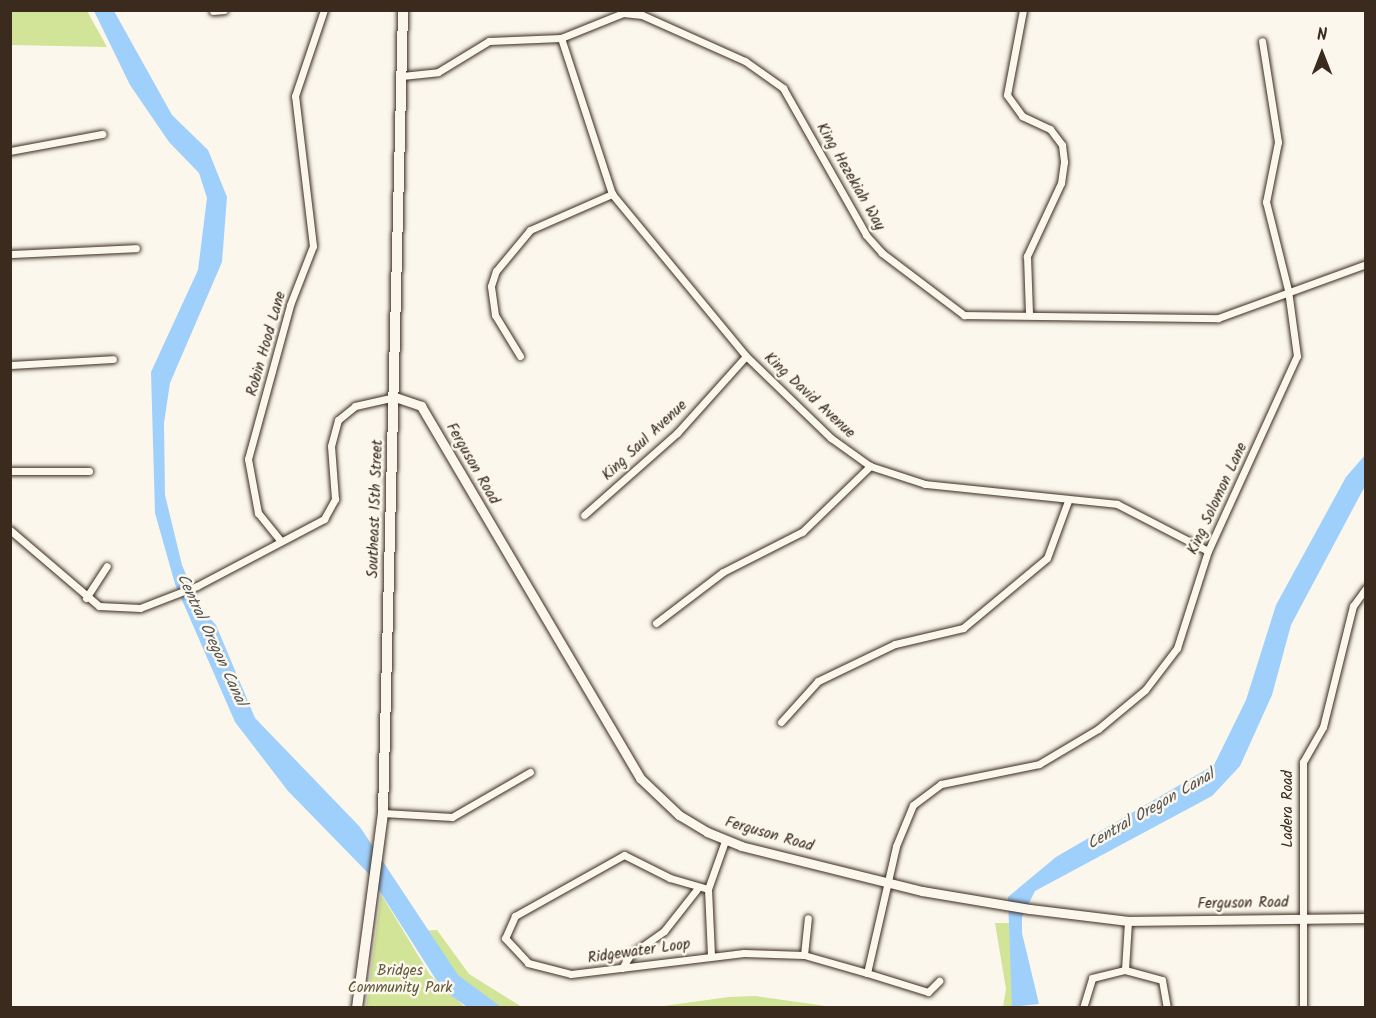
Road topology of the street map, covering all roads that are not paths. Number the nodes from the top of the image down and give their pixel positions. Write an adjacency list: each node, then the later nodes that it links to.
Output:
1 (224, 10): 5 (street)
2 (324, 10): 28 (street, Robin Hood Lane)
3 (403, 10): 8 (main road, Southeast 15th Street)
4 (1023, 10): 16 (street)
5 (213, 11)
6 (561, 38): 8 (street, King Hezekiah Way); 11 (street, King David Avenue); 16 (street, King Hezekiah Way)
7 (1262, 41): 15 (street, King Solomon Lane)
8 (402, 76): 21 (main road, Southeast 15th Street)
9 (102, 134): 10 (street)
10 (10, 151)
11 (612, 194): 17 (street); 18 (street, King David Avenue)
12 (136, 248): 13 (street)
13 (10, 254)
14 (1365, 264): 15 (street, King Hezekiah Way)
15 (1288, 290): 16 (street, King Hezekiah Way); 29 (street, King Solomon Lane)
16 (1029, 313)
17 (520, 356)
18 (746, 356): 22 (street, King David Avenue); 26 (street, King Saul Avenue)
19 (113, 359): 20 (street)
20 (10, 365)
21 (395, 397): 28 (street); 36 (main road, Southeast 15th Street); 37 (street, Ferguson Road)
22 (870, 466): 25 (street, King David Avenue); 33 (street)
23 (10, 471): 24 (street)
24 (89, 471)
25 (1068, 501): 29 (street, King David Avenue); 34 (street)
26 (584, 515)
27 (10, 530): 32 (street)
28 (280, 540): 32 (street)
29 (1208, 551): 38 (street, King Solomon Lane)
30 (106, 566): 32 (street)
31 (1365, 588): 42 (street, Ladera Road)
32 (86, 598)
33 (656, 623)
34 (781, 722)
35 (530, 772): 36 (street)
36 (383, 813): 51 (main road, Southeast 15th Street)
37 (726, 841): 38 (street, Ferguson Road); 40 (street)
38 (890, 883): 44 (street, Ferguson Road); 49 (street)
39 (697, 889): 40 (street, Ridgewater Loop); 47 (street); 47 (street, Ridgewater Loop)
40 (708, 889): 45 (street)
41 (808, 918): 46 (street)
42 (1304, 918): 43 (street, Ferguson Road); 44 (street, Ferguson Road); 54 (street, Ladera Road)
43 (1365, 918)
44 (1128, 921): 48 (street)
45 (711, 955): 46 (street, Ridgewater Loop); 47 (street, Ridgewater Loop)
46 (804, 955): 49 (street, Ridgewater Loop)
47 (622, 968)
48 (1125, 970): 52 (street); 53 (street)
49 (867, 973): 50 (street, Ridgewater Loop)
50 (939, 981)
51 (357, 1008)
52 (1083, 1008)
53 (1167, 1008)
54 (1303, 1008)

